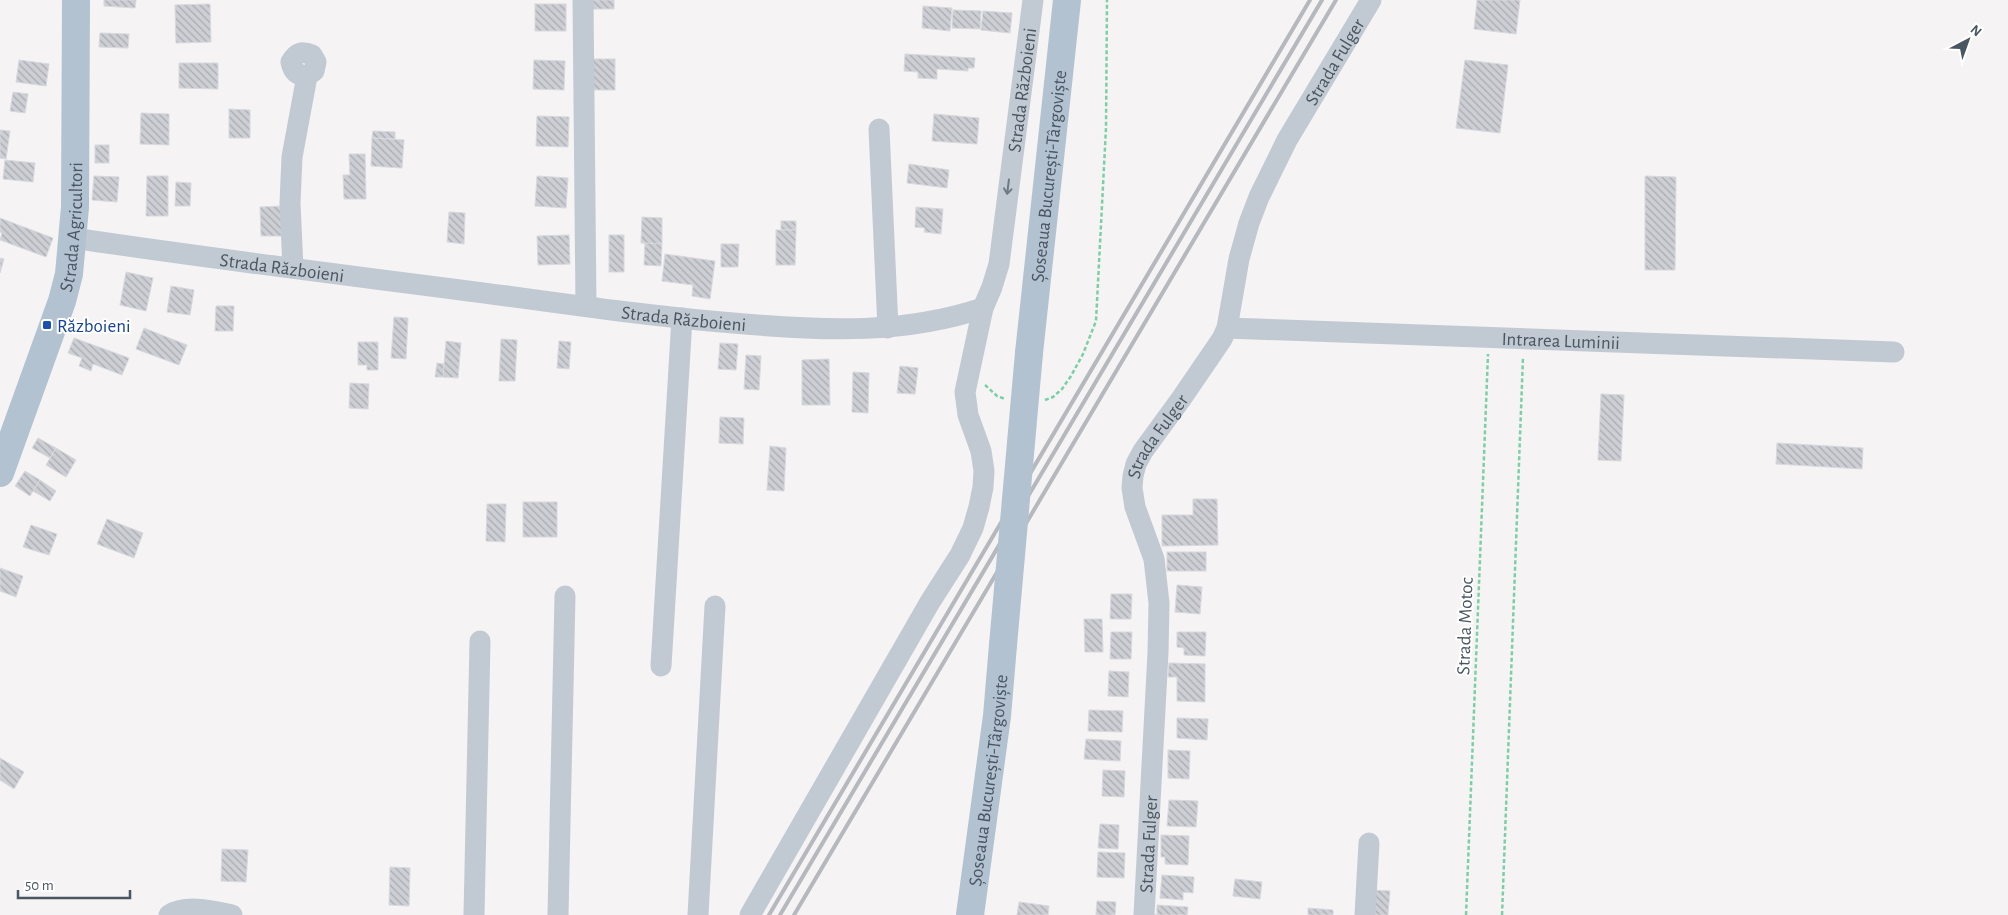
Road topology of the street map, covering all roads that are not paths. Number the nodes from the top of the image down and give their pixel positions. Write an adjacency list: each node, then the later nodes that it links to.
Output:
1 (76, 0): 8 (main road, Strada Agricultori)
2 (583, 0): 10 (street)
3 (1033, 0): 11 (street, Strada Războieni, one-way to 11)
4 (1067, 0): 28 (main road, Șoseaua București-Târgoviște, bridge)
5 (1370, 0): 14 (street, Strada Fulger)
6 (307, 76): 9 (street)
7 (879, 129): 13 (street)
8 (73, 238): 9 (street, Strada Războieni); 16 (main road, Strada Agricultori)
9 (293, 268): 10 (street, Strada Războieni)
10 (586, 306): 12 (street, Strada Războieni)
11 (983, 308): 13 (street, Strada Războieni); 27 (street)
12 (682, 318): 13 (street, Strada Războieni); 20 (street)
13 (888, 328)
14 (1227, 328): 15 (street, Intrarea Luminii); 29 (street, Strada Fulger)
15 (1894, 352)
16 (0, 473)
17 (565, 596): 25 (street)
18 (715, 606): 26 (street)
19 (480, 640): 24 (street)
20 (661, 666)
21 (1369, 843): 30 (street)
22 (169, 915): 23 (street)
23 (232, 915)
24 (474, 915)
25 (558, 915)
26 (698, 915)
27 (750, 915)
28 (970, 915)
29 (1144, 915)
30 (1365, 915)

